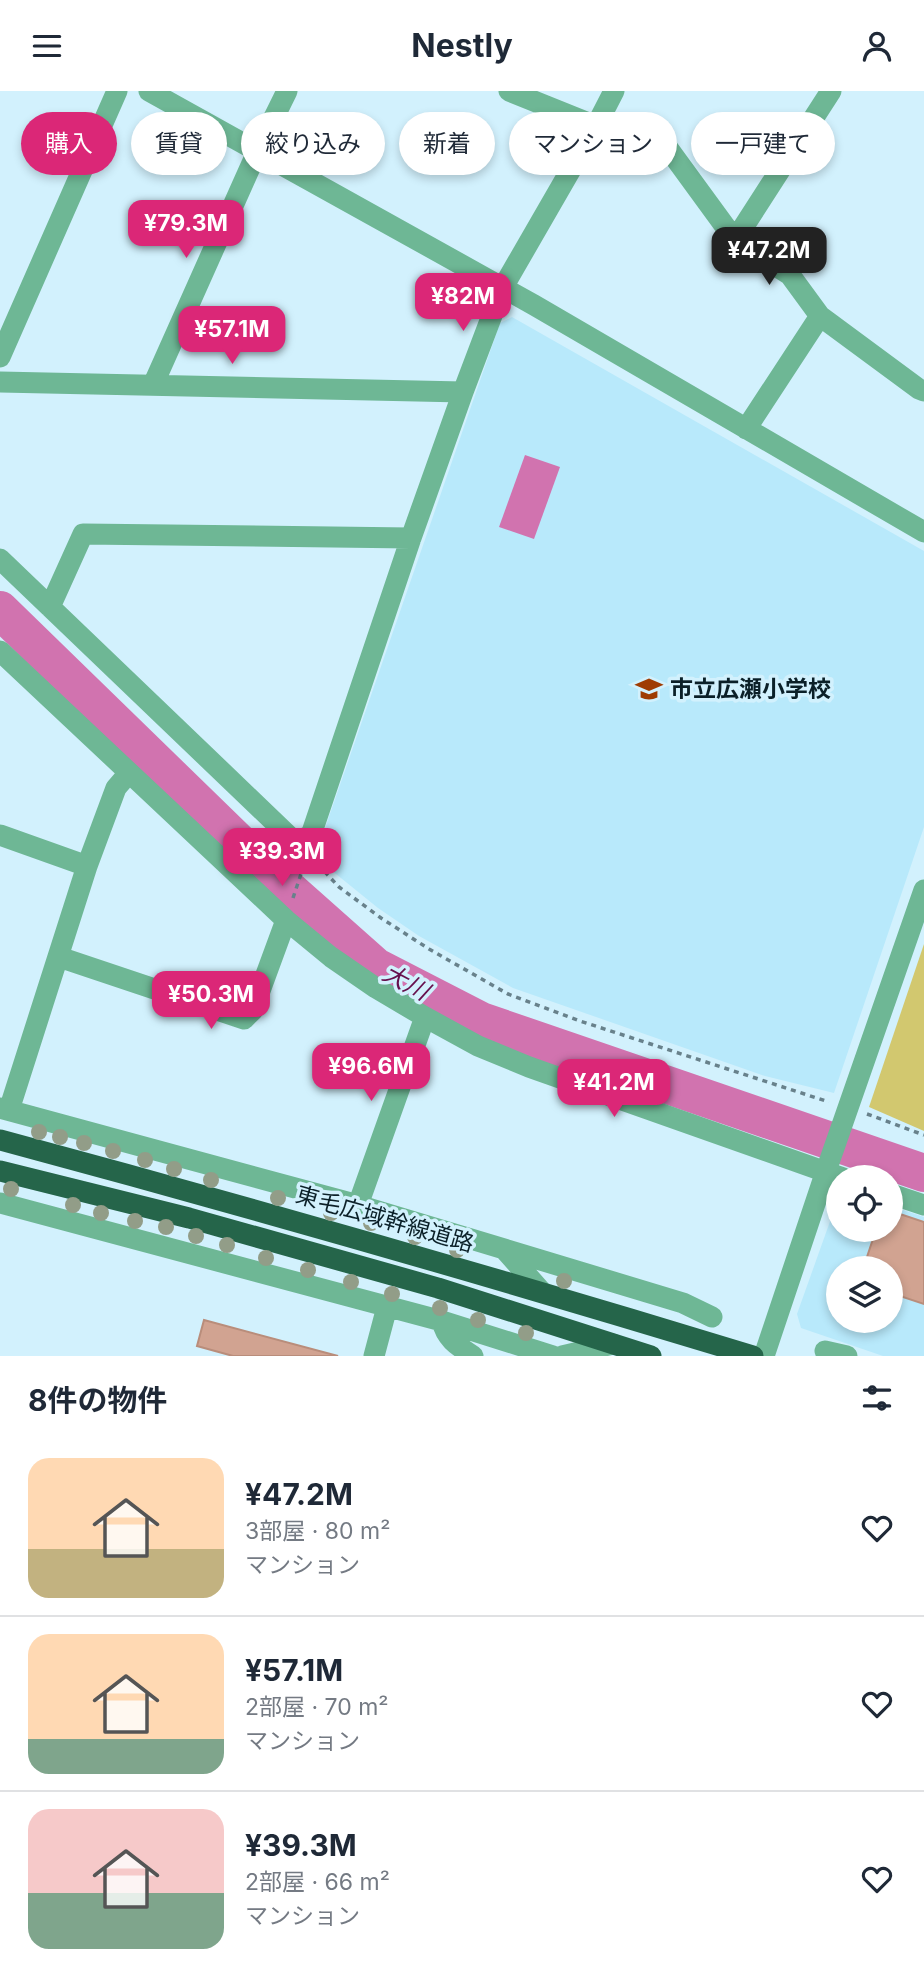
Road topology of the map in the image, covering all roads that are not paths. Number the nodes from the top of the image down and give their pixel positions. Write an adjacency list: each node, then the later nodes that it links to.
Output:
1 (117, 91): 18 (street)
2 (149, 91): 10 (street)
3 (287, 91): 7 (street)
4 (509, 91): 8 (street)
5 (614, 91): 9 (street)
6 (831, 91): 15 (street)
7 (277, 112)
8 (561, 112)
9 (603, 112)
10 (241, 143)
11 (677, 161): 15 (street)
12 (247, 175): 20 (street)
13 (298, 175): 16 (street)
14 (568, 175): 16 (street)
15 (735, 240): 17 (street)
16 (502, 289): 22 (street); 23 (street)
17 (820, 316): 21 (street); 23 (street)
18 (0, 357)
19 (0, 382): 20 (street)
20 (153, 385): 22 (street)
21 (924, 391)
22 (463, 392): 25 (street)
23 (746, 429): 24 (street)
24 (924, 533)
25 (411, 538): 27 (street); 27 (street)
26 (0, 559): 27 (street)
27 (50, 607)
28 (0, 651): 29 (street)
29 (128, 774): 31 (street); 33 (street)
30 (0, 835): 31 (street)
31 (87, 866): 34 (street)
32 (924, 890): 38 (street)
33 (286, 920): 34 (street); 35 (street)
34 (59, 957): 36 (street)
35 (425, 1017): 39 (street); 44 (street)
36 (4, 1109): 44 (street)
37 (0, 1140): 47 (highway, 東毛広域幹線道路)
38 (834, 1165)
39 (826, 1169)
40 (0, 1171): 51 (highway)
41 (826, 1190): 59 (street)
42 (903, 1198): 45 (street)
43 (0, 1203): 48 (street)
44 (358, 1205): 46 (street)
45 (924, 1205)
46 (504, 1249): 47 (street); 49 (street)
47 (541, 1291): 58 (highway, 東毛広域幹線道路)
48 (387, 1307): 50 (street); 53 (street)
49 (712, 1317)
50 (442, 1321): 54 (street); 55 (street)
51 (613, 1344): 56 (street); 57 (highway)
52 (825, 1351): 60 (street)
53 (374, 1356)
54 (473, 1356)
55 (553, 1356)
56 (562, 1356)
57 (651, 1356)
58 (753, 1356)
59 (764, 1356)
60 (847, 1356)

